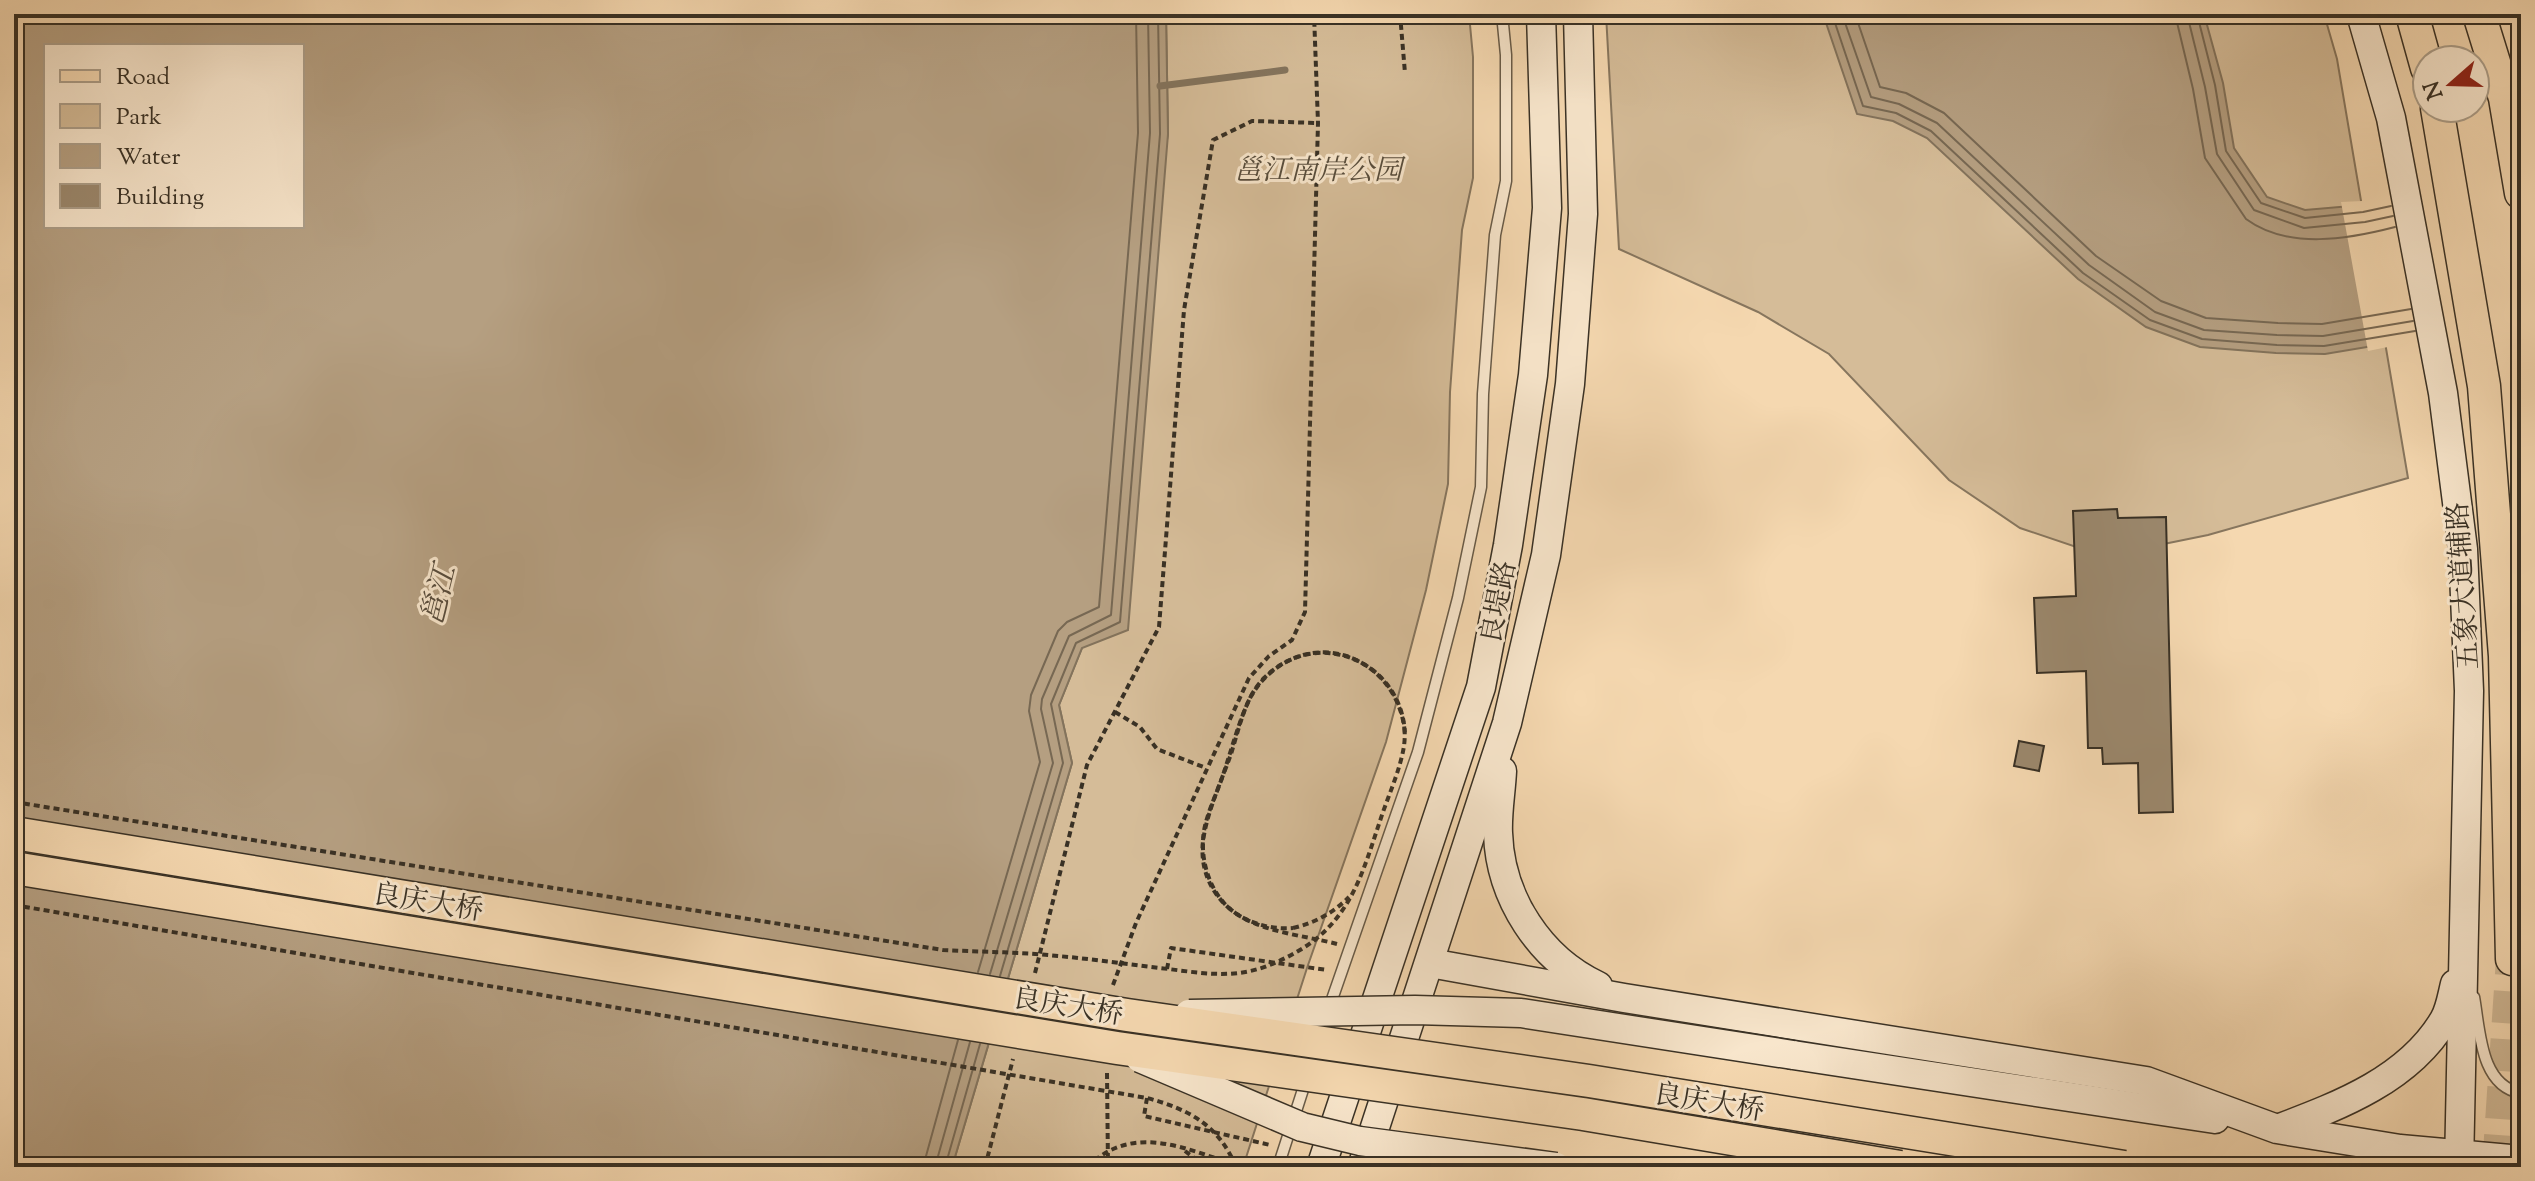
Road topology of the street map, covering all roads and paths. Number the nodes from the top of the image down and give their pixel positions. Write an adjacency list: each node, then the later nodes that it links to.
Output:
1 (1314, 14): 11 (path)
2 (1400, 14): 10 (path)
3 (1502, 14): 26 (lane)
4 (1541, 14): 44 (main road, 良堤路)
5 (1578, 14): 15 (main road, 良堤路)
6 (2361, 14): 22 (main road, 五象大道辅路)
7 (2479, 14): 13 (main road)
8 (2415, 18): 9 (main road)
9 (2421, 44)
10 (1405, 73)
11 (1318, 123): 14 (path); 16 (path)
12 (2440, 124): 23 (main road)
13 (2521, 193)
14 (1115, 712): 16 (path); 27 (path)
15 (1507, 723): 24 (main road, 良堤路); 28 (main road)
16 (1207, 768): 29 (path)
17 (14, 802): 25 (path, bridge)
18 (14, 833): 29 (main road, 良庆大桥, bridge)
19 (14, 868): 31 (main road, 良庆大桥, bridge)
20 (14, 905): 33 (path, bridge)
21 (1337, 944): 25 (path, bridge)
22 (2465, 948): 32 (lane); 34 (main road); 37 (main road, 五象大道辅路)
23 (2512, 959)
24 (1430, 963): 28 (main road); 45 (main road, 良堤路)
25 (1167, 969): 26 (path)
26 (1341, 972): 35 (lane)
27 (1034, 977)
28 (1624, 998): 34 (main road)
29 (1120, 1007): 34 (main road, bridge); 48 (main road, 良庆大桥, bridge)
30 (1014, 1054): 38 (path)
31 (1112, 1059): 40 (path); 46 (main road, bridge); 47 (main road, 良庆大桥, bridge)
32 (2521, 1093)
33 (1147, 1098): 35 (path, bridge); 42 (path, bridge)
34 (2277, 1129): 37 (main road)
35 (1284, 1148): 43 (lane)
36 (2521, 1160): 37 (main road)
37 (2460, 1161)
38 (985, 1167)
39 (1087, 1167): 41 (path, bridge); 42 (path, bridge)
40 (1108, 1167)
41 (1206, 1167)
42 (1239, 1167)
43 (1278, 1167)
44 (1321, 1167)
45 (1362, 1167)
46 (1556, 1167)
47 (1900, 1167)
48 (2124, 1167)

